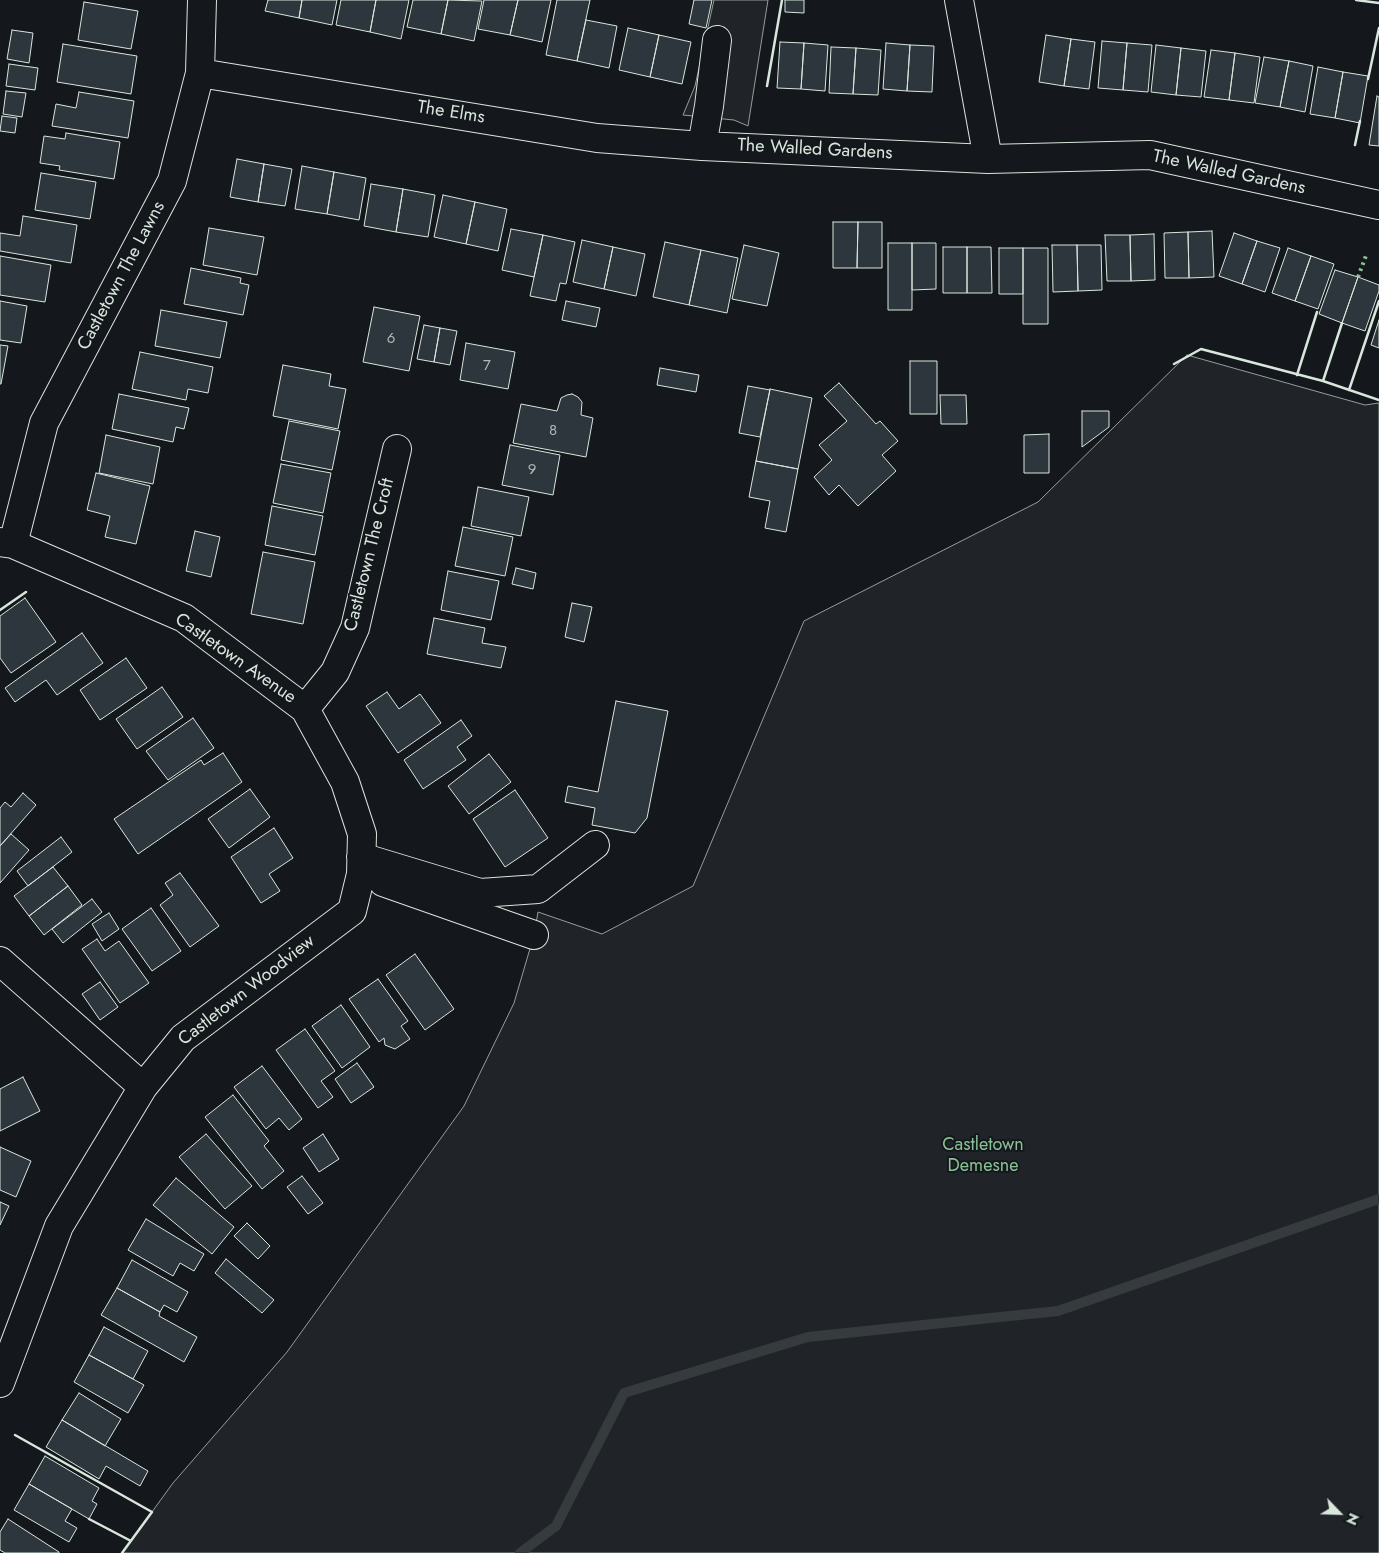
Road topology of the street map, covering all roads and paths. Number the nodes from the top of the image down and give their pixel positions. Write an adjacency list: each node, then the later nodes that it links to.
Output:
1 (202, 0): 4 (street, Castletown The Lawns)
2 (959, 0): 6 (street)
3 (717, 40): 5 (street)
4 (200, 73): 5 (street, The Elms); 9 (street, Castletown The Lawns)
5 (702, 146): 6 (street, The Walled Gardens)
6 (988, 158): 7 (street, The Walled Gardens)
7 (1379, 205)
8 (397, 449): 10 (street, Castletown The Croft)
9 (7, 543): 10 (street, Castletown Avenue)
10 (305, 709): 12 (street, Castletown Avenue)
11 (595, 844): 12 (street)
12 (361, 866): 13 (street); 15 (street, Castletown Woodview)
13 (534, 935)
14 (0, 961): 15 (street)
15 (143, 1087): 16 (street, Castletown Woodview)
16 (0, 1383)

